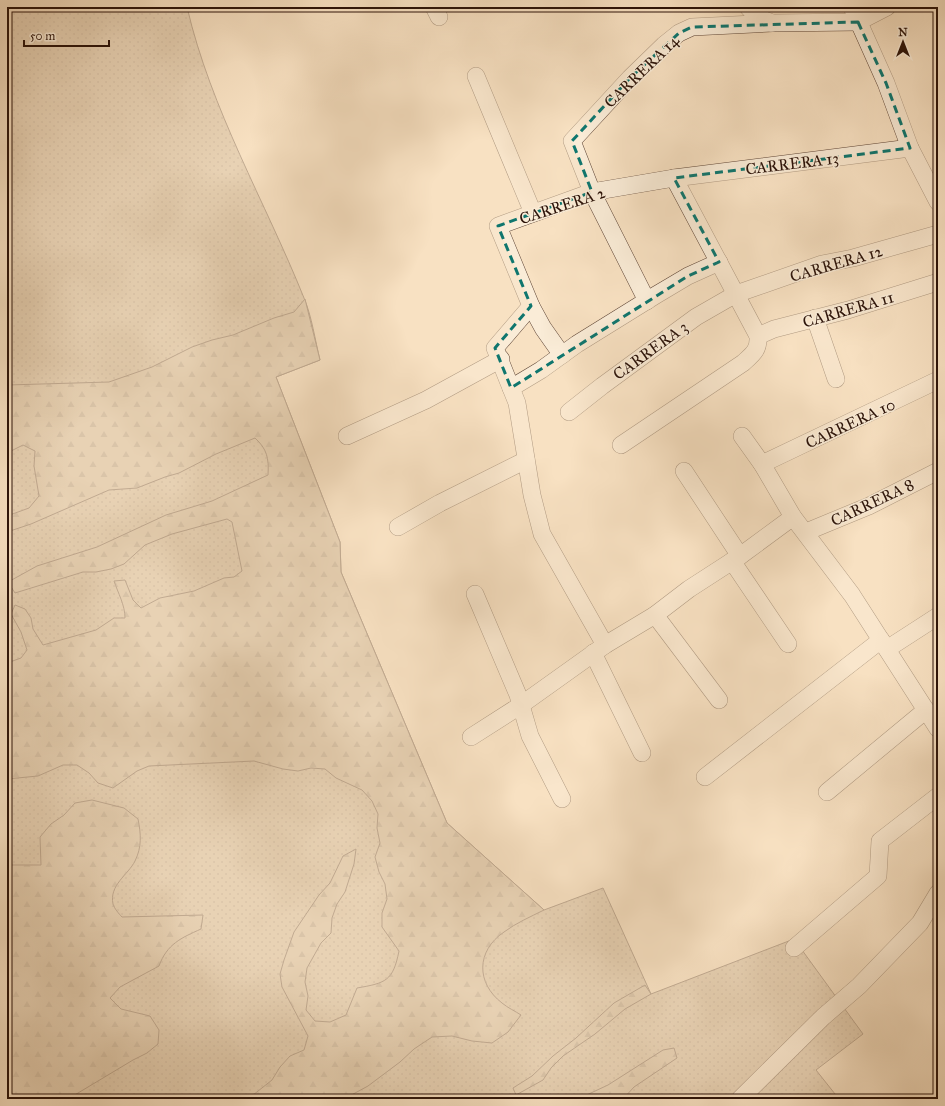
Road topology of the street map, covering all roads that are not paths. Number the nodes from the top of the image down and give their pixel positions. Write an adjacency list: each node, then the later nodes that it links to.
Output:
1 (748, 7): 4 (street)
2 (887, 7): 3 (street)
3 (855, 14): 4 (street, CARRERA 14); 6 (street)
4 (772, 23): 9 (street, CARRERA 14)
5 (476, 76): 11 (street)
6 (910, 148): 7 (street, CARRERA 13); 8 (street)
7 (674, 178): 9 (street, CARRERA 2); 13 (street)
8 (933, 181): 10 (street)
9 (592, 192): 11 (street, CARRERA 2); 16 (street)
10 (938, 202)
11 (533, 213): 17 (street, CARRERA 2)
12 (938, 234): 15 (street, CARRERA 12)
13 (719, 262): 15 (street); 16 (street)
14 (938, 282): 18 (street, CARRERA 11)
15 (736, 294): 19 (street); 25 (street, CARRERA 3)
16 (647, 301): 20 (street)
17 (531, 306): 20 (street); 21 (street)
18 (816, 318): 19 (street, CARRERA 11); 22 (street)
19 (758, 336): 28 (street)
20 (562, 355): 24 (street)
21 (500, 359): 24 (street); 26 (street)
22 (836, 379)
23 (938, 380): 30 (street, CARRERA 10)
24 (511, 388): 29 (street)
25 (568, 412)
26 (347, 436)
27 (742, 436): 30 (street)
28 (620, 445)
29 (526, 460): 34 (street); 42 (street)
30 (762, 464): 33 (street)
31 (684, 471): 36 (street)
32 (938, 471): 35 (street, CARRERA 8)
33 (793, 517): 35 (street); 36 (street)
34 (398, 527)
35 (806, 532): 41 (street)
36 (736, 559): 38 (street); 40 (street)
37 (475, 594): 44 (street)
38 (655, 615): 42 (street); 43 (street)
39 (938, 616): 41 (street)
40 (788, 644)
41 (884, 644): 45 (street); 49 (street)
42 (599, 649): 44 (street); 48 (street)
43 (719, 700)
44 (521, 705): 47 (street); 52 (street)
45 (926, 710): 46 (street); 50 (street)
46 (938, 728)
47 (471, 737)
48 (642, 753)
49 (705, 777)
50 (826, 792)
51 (938, 796): 54 (street)
52 (562, 799)
53 (938, 893): 55 (street)
54 (794, 948)
55 (740, 1099)

